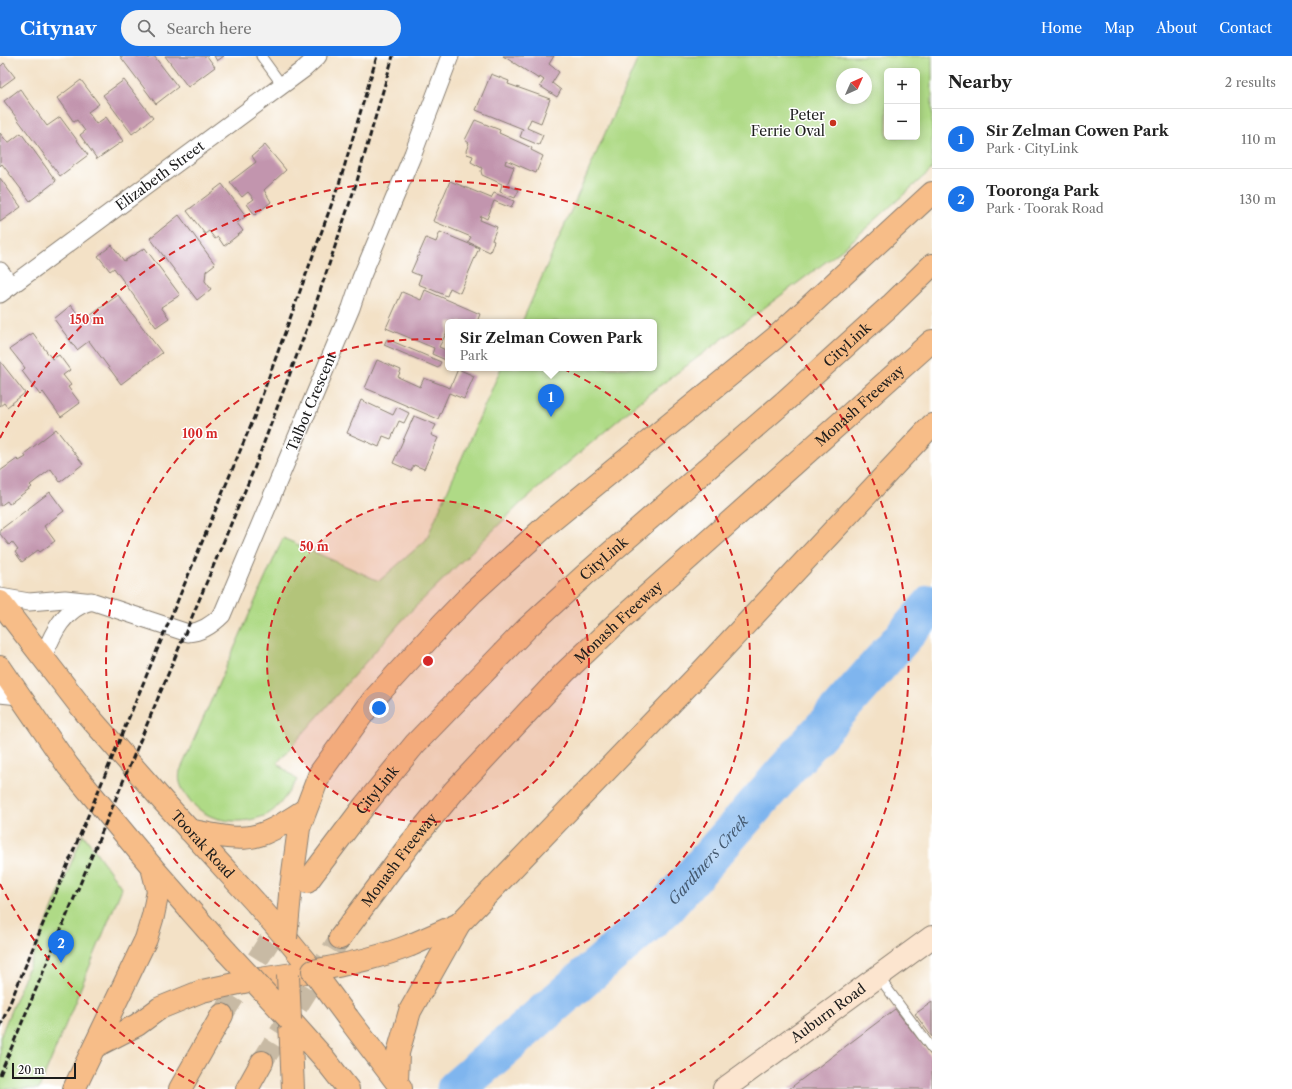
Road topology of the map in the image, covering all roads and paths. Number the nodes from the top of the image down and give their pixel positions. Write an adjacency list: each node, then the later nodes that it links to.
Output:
1 (261, 56): 4 (lane)
2 (318, 56): 4 (street, Elizabeth Street)
3 (450, 56): 12 (street, Talbot Crescent)
4 (282, 85): 8 (street, Elizabeth Street)
5 (932, 193): 17 (main road)
6 (932, 265): 20 (main road, CityLink)
7 (0, 271): 8 (street)
8 (5, 290)
9 (932, 341): 24 (main road, Monash Freeway)
10 (932, 425): 21 (main road)
11 (0, 597): 12 (street, Talbot Crescent)
12 (91, 601): 14 (street)
13 (0, 602): 14 (main road, Toorak Road)
14 (43, 657): 18 (main road, Toorak Road)
15 (0, 667): 16 (main road)
16 (9, 695): 19 (main road)
17 (305, 810): 18 (main road); 23 (main road, bridge)
18 (189, 830): 23 (main road, Toorak Road, bridge)
19 (152, 867): 28 (main road, bridge); 31 (main road)
20 (307, 882)
21 (459, 924): 25 (main road, bridge); 34 (main road)
22 (932, 937): 27 (main road, Auburn Road)
23 (286, 938): 25 (main road, Toorak Road); 26 (main road)
24 (340, 938)
25 (313, 971): 26 (main road); 34 (main road, Toorak Road, bridge)
26 (288, 975): 28 (main road); 30 (main road, bridge)
27 (878, 976): 32 (lane); 35 (main road, Auburn Road)
28 (253, 980): 30 (main road, bridge); 31 (main road, bridge)
29 (222, 1015): 37 (main road)
30 (290, 1020): 39 (main road); 40 (main road)
31 (96, 1046): 36 (main road)
32 (932, 1049)
33 (262, 1062): 38 (main road)
34 (400, 1086)
35 (734, 1086)
36 (74, 1089)
37 (180, 1089)
38 (247, 1089)
39 (292, 1089)
40 (348, 1089)

